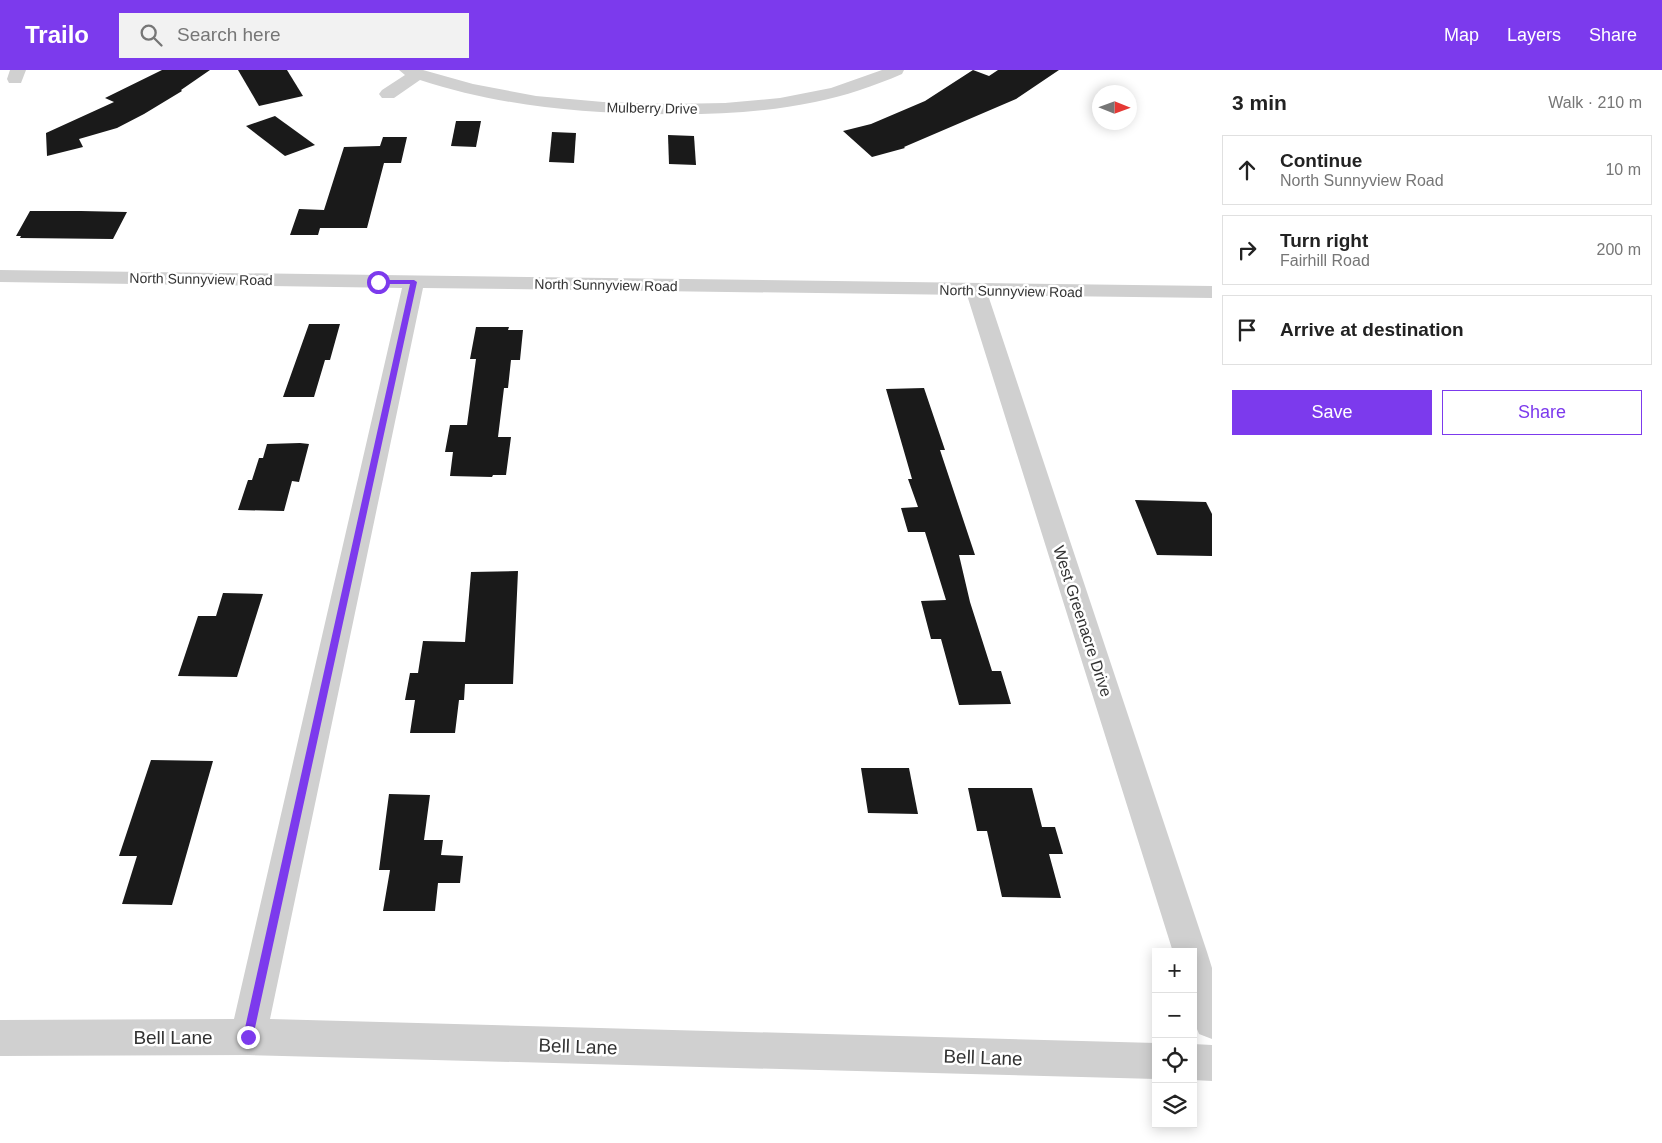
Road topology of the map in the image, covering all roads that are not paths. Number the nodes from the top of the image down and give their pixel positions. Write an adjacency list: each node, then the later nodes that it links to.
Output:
1 (896, 70): 2 (street, Mulberry Drive)
2 (413, 72): 3 (street)
3 (388, 94)
4 (0, 276): 5 (street, North Sunnyview Road)
5 (414, 282): 6 (street, North Sunnyview Road); 11 (street)
6 (976, 290): 7 (street, North Sunnyview Road); 8 (street, West Greenacre Drive)
7 (1212, 292)
8 (1189, 948)
9 (1197, 975): 10 (street)
10 (1212, 1021)
11 (248, 1037): 12 (street, Bell Lane); 13 (street, Bell Lane)
12 (0, 1038)
13 (1152, 1061)
14 (1197, 1062): 15 (street)
15 (1212, 1063)

